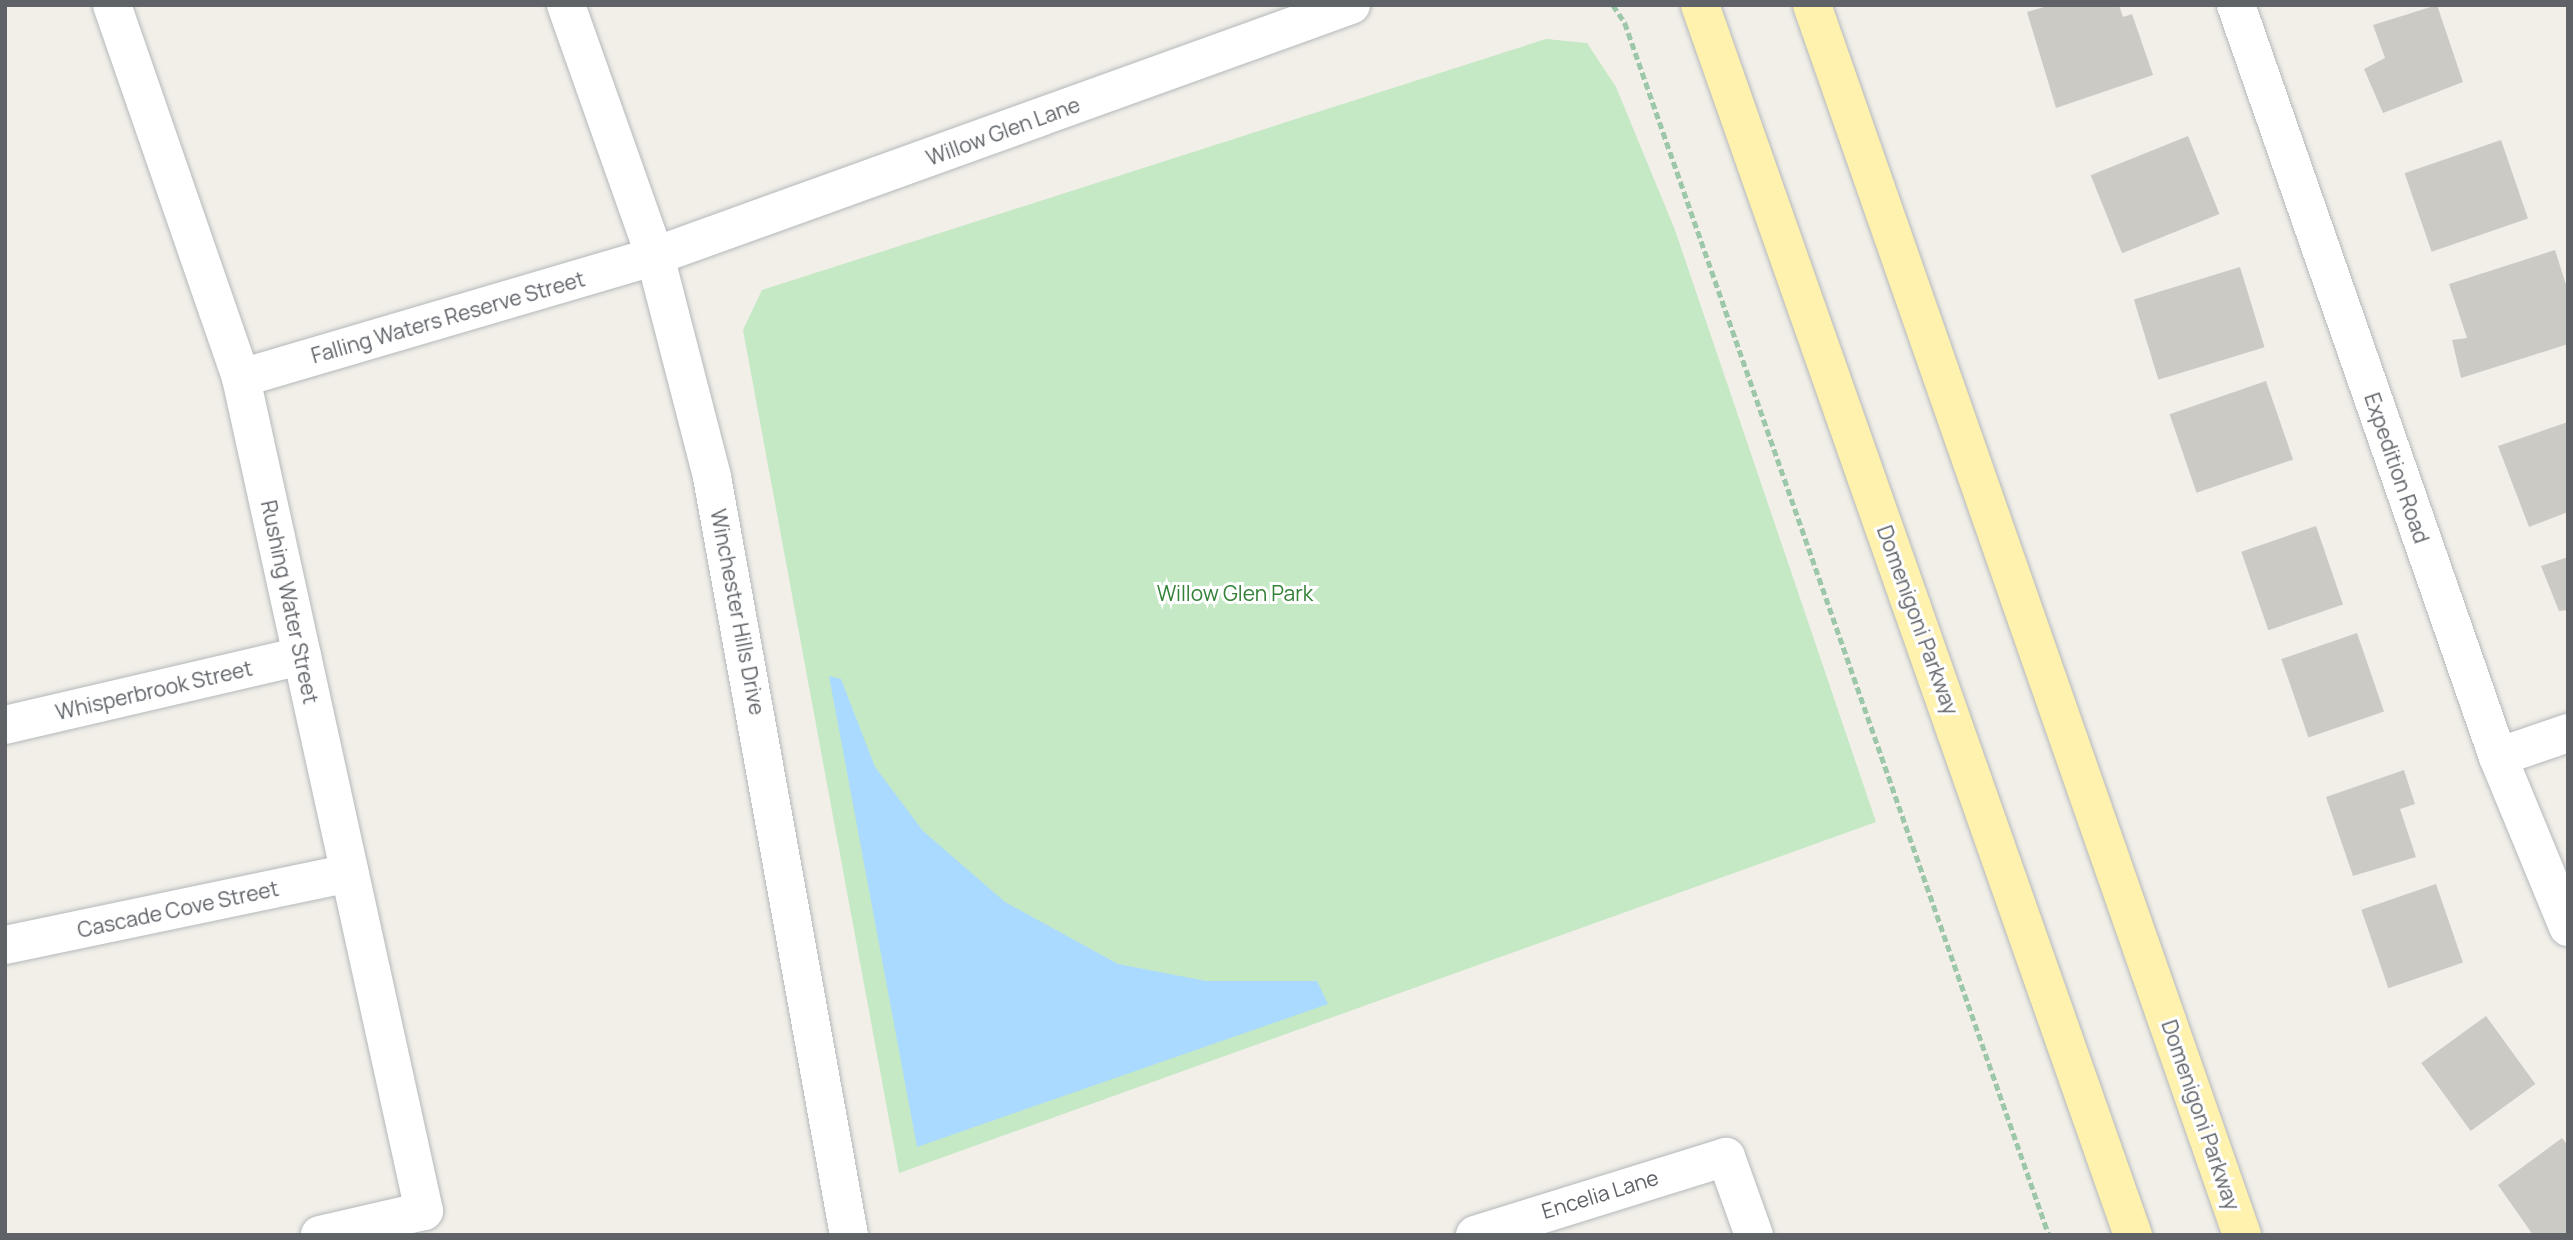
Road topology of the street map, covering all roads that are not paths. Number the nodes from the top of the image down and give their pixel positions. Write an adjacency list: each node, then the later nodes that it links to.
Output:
1 (111, 5): 8 (street, Rushing Water Street)
2 (566, 5): 7 (street, Winchester Hills Drive)
3 (1351, 5): 7 (street, Willow Glen Lane)
4 (1700, 5): 20 (main road, Domenigoni Parkway)
5 (1812, 5): 21 (main road, Domenigoni Parkway)
6 (2236, 5): 12 (street, Expedition Road)
7 (654, 256): 8 (street, Falling Waters Reserve Street); 17 (street, Winchester Hills Drive)
8 (242, 378): 9 (street, Rushing Water Street)
9 (302, 656): 10 (street, Whisperbrook Street); 13 (street, Rushing Water Street)
10 (5, 724)
11 (2568, 733): 12 (street)
12 (2498, 757): 14 (street, Expedition Road)
13 (350, 873): 15 (street, Cascade Cove Street); 16 (street, Rushing Water Street)
14 (2568, 927)
15 (5, 945)
16 (320, 1235)
17 (849, 1235)
18 (1475, 1235): 19 (street, Encelia Lane)
19 (1754, 1235)
20 (2133, 1235)
21 (2242, 1235)

